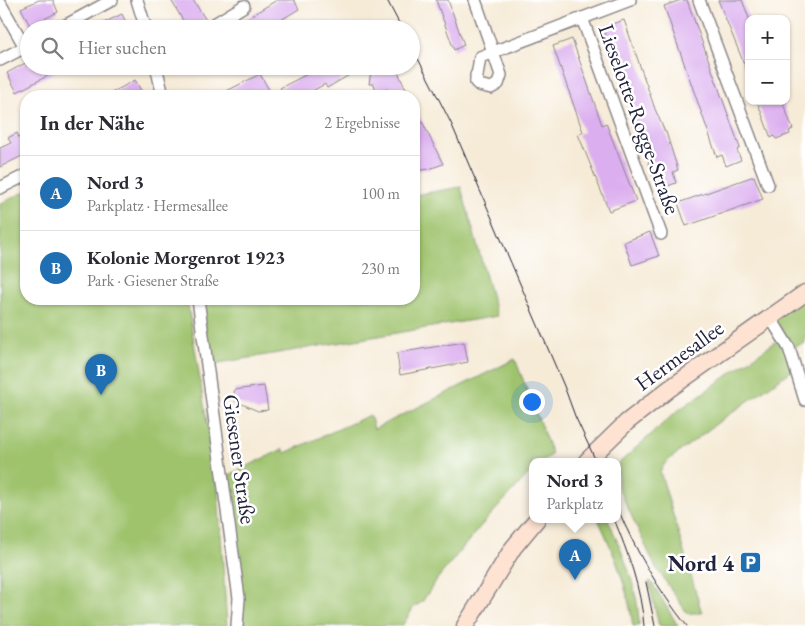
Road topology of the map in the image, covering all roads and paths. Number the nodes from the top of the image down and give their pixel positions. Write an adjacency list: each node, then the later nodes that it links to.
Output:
1 (112, 0): 9 (street)
2 (137, 0): 10 (street)
3 (475, 0): 14 (street)
4 (630, 0): 8 (street)
5 (699, 0): 19 (street)
6 (0, 2): 12 (street)
7 (244, 6): 11 (street)
8 (582, 18): 14 (street); 21 (street, Lieselotte-Rogge-Straße)
9 (75, 20)
10 (143, 20)
11 (221, 20)
12 (20, 35)
13 (20, 50): 15 (street)
14 (493, 52): 14 (street)
15 (0, 60)
16 (158, 75): 17 (street)
17 (162, 90)
18 (20, 178): 20 (street)
19 (768, 184)
20 (0, 188)
21 (661, 234)
22 (805, 293): 24 (main road, Hermesallee)
23 (199, 305): 28 (street, Giesener Straße)
24 (770, 317): 25 (street); 26 (main road, Hermesallee)
25 (805, 400)
26 (591, 458)
27 (534, 523): 29 (main road)
28 (237, 626)
29 (465, 626)

